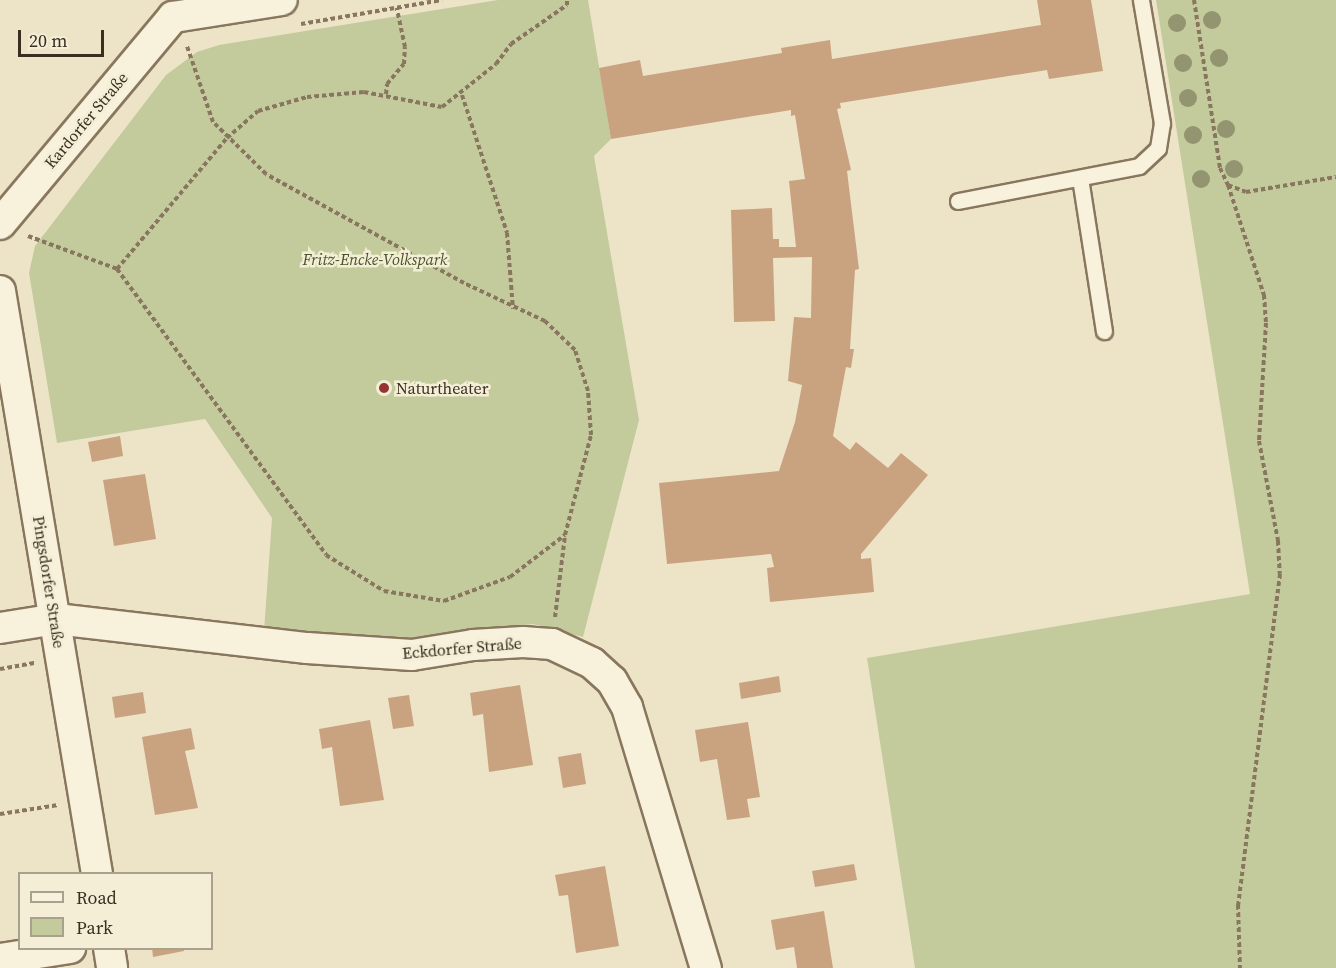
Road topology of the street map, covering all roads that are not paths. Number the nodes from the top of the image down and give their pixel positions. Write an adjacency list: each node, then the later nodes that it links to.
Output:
1 (1141, 0): 4 (lane)
2 (170, 9): 3 (street); 6 (street, Kardorfer Straße)
3 (288, 13)
4 (1080, 178): 5 (lane); 8 (lane)
5 (958, 201)
6 (1, 222)
7 (0, 291): 9 (street, Pingsdorfer Straße)
8 (1104, 331)
9 (56, 619): 10 (street, Eckdorfer Straße); 11 (street, Pingsdorfer Straße); 16 (street, Eckdorfer Straße)
10 (0, 628)
11 (97, 872)
12 (57, 950): 14 (street)
13 (109, 950): 15 (street)
14 (0, 959)
15 (112, 968)
16 (706, 968)

